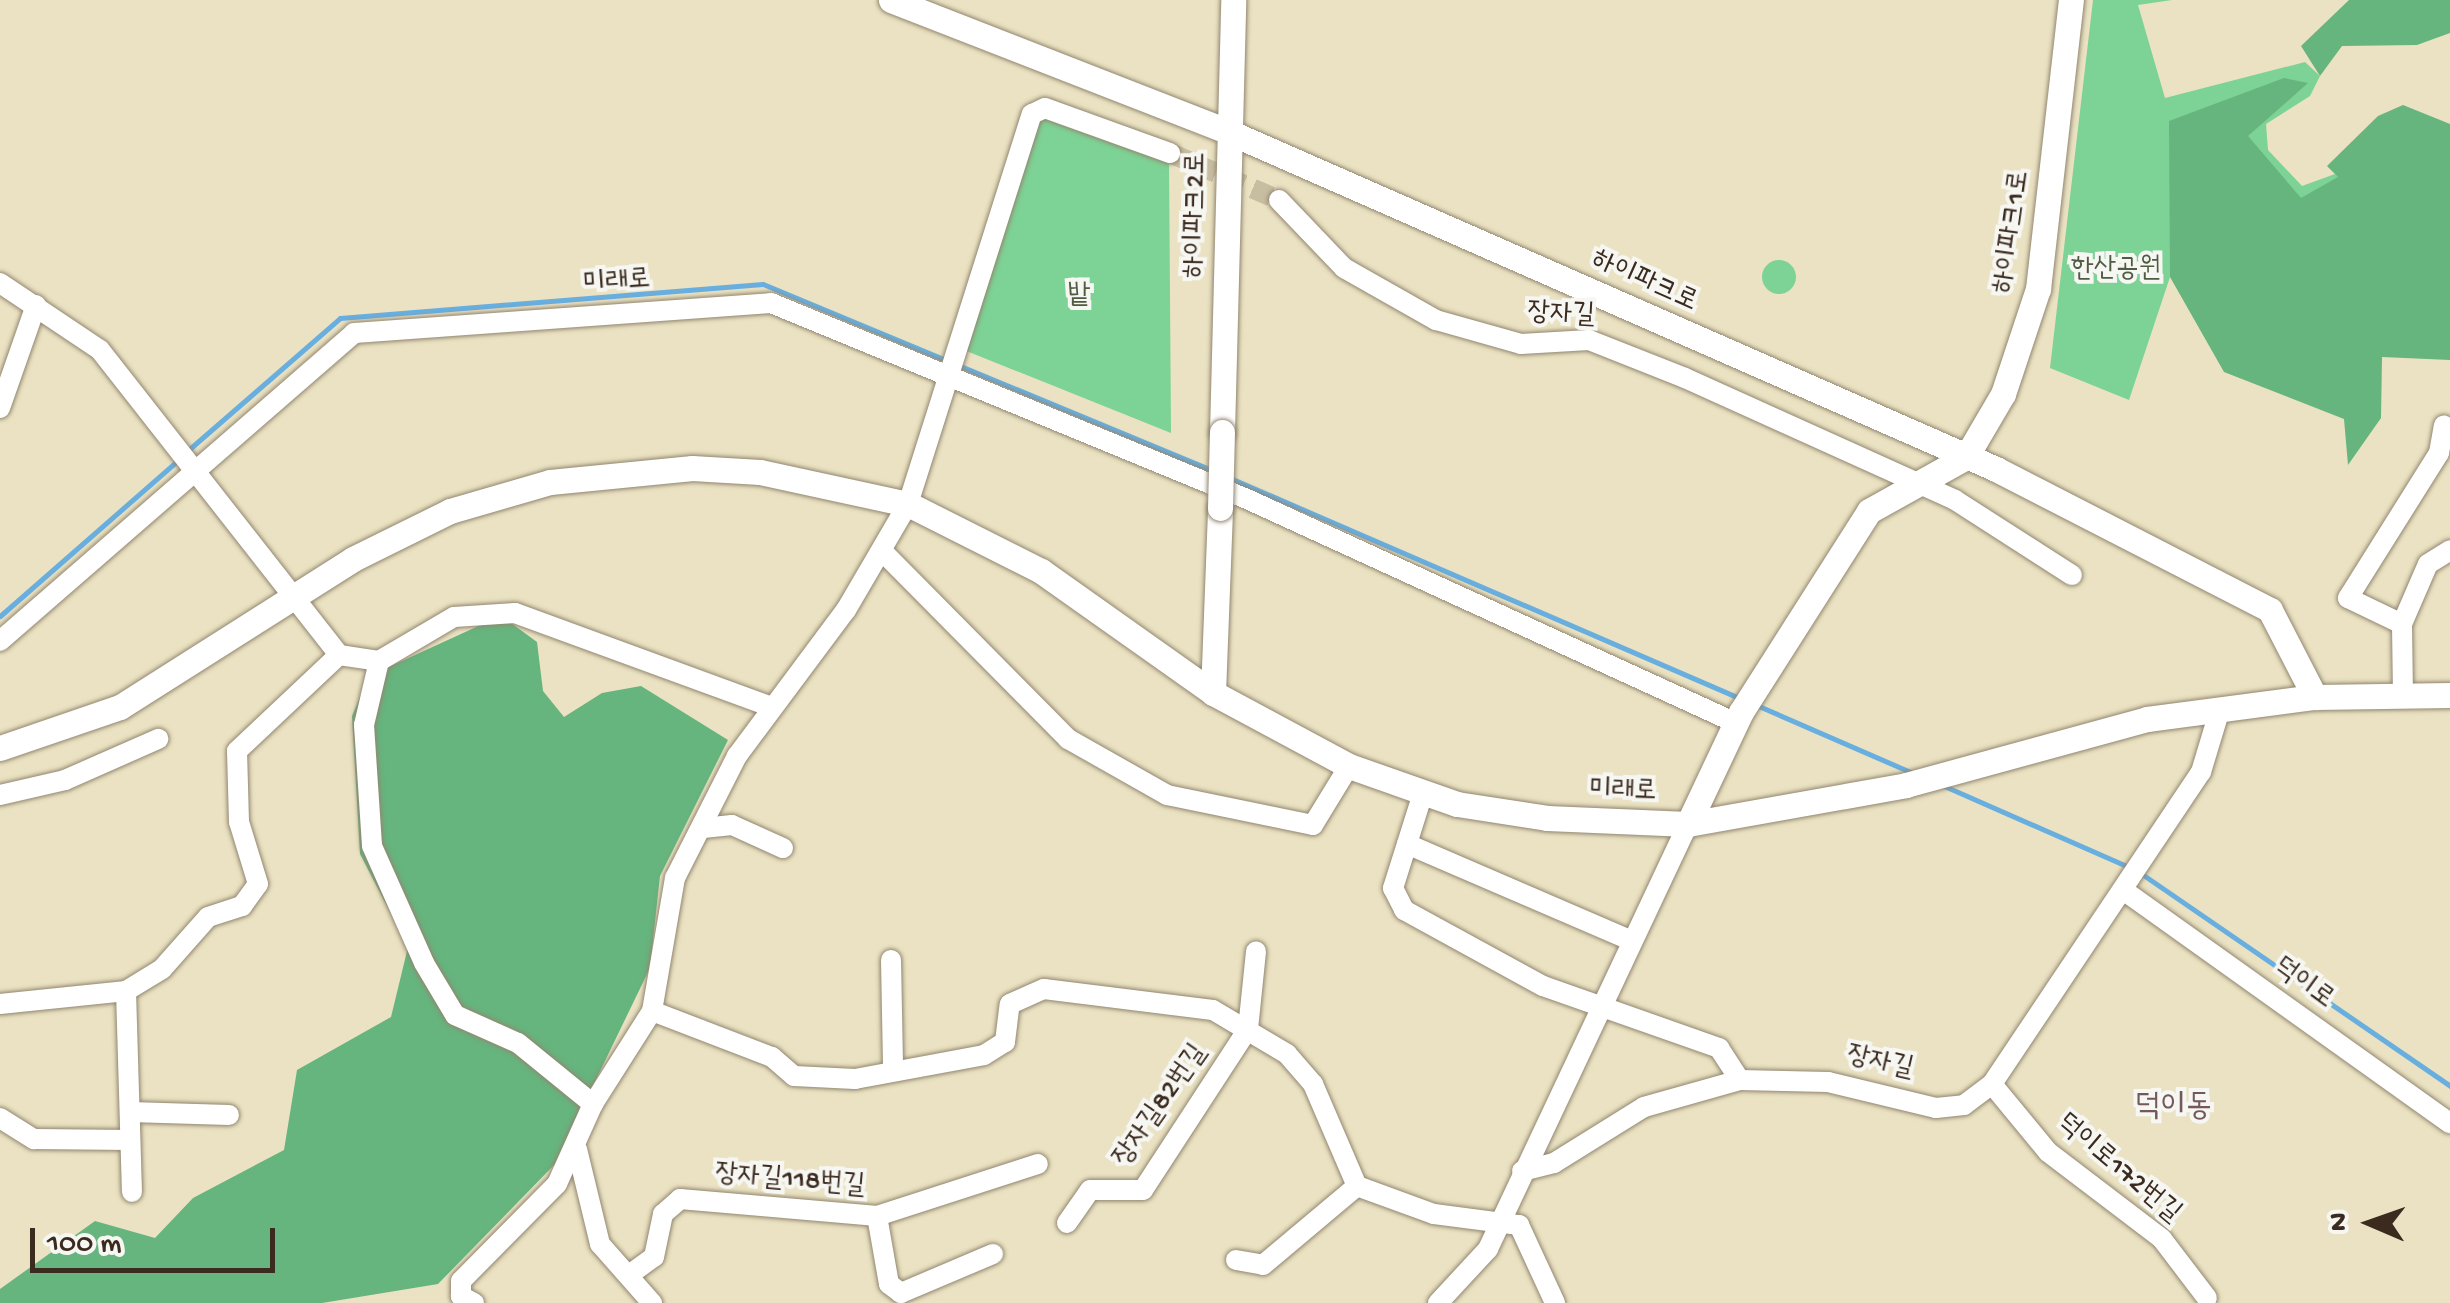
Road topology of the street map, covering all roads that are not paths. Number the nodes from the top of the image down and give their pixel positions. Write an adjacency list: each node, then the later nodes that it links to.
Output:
1 (890, 0): 4 (street, 하이파크로)
2 (1233, 0): 4 (street, 하이파크2로)
3 (2071, 0): 12 (street, 하이파크1로)
4 (1229, 132): 12 (street, 하이파크로); 24 (street, 하이파크2로, bridge)
5 (1170, 153): 9 (street)
6 (1279, 200): 14 (street, 장자길)
7 (0, 282): 8 (street)
8 (36, 305): 10 (street); 13 (street)
9 (947, 372): 13 (street, 미래로); 15 (street); 30 (street, 미래로)
10 (0, 408)
11 (2444, 426): 20 (street)
12 (1966, 457): 14 (street); 27 (street, 하이파크로)
13 (195, 468): 19 (street); 21 (street, 미래로)
14 (1920, 482): 18 (street, 장자길); 30 (street)
15 (908, 504): 17 (street); 19 (street, 미래로); 24 (street, 미래로)
16 (2450, 550): 20 (street)
17 (884, 553): 28 (street); 33 (street)
18 (2072, 576)
19 (297, 597): 22 (street); 32 (street, 미래로)
20 (2402, 624): 26 (street)
21 (0, 640)
22 (339, 655): 23 (street); 44 (street)
23 (380, 661): 28 (street); 52 (street)
24 (1213, 693): 33 (street, 미래로)
25 (2450, 695): 26 (street, 미래로)
26 (2403, 696): 27 (street, 미래로)
27 (2314, 697): 29 (street, 미래로)
28 (767, 705): 37 (street)
29 (2220, 709): 36 (street, 미래로); 40 (street, 장자길)
30 (1739, 717): 36 (street)
31 (158, 739): 35 (street)
32 (0, 748)
33 (1349, 766): 34 (street, 미래로)
34 (1423, 793): 36 (street, 미래로); 38 (street)
35 (0, 795)
36 (1688, 824): 41 (street)
37 (703, 828): 39 (street); 47 (street)
38 (1408, 844): 41 (street); 46 (street)
39 (783, 848)
40 (2126, 884): 51 (street, 장자길); 56 (street, 덕이로)
41 (1630, 940): 46 (street)
42 (1256, 952): 48 (street)
43 (892, 960): 49 (street)
44 (126, 991): 45 (street); 53 (street)
45 (0, 1004)
46 (1598, 1008): 50 (street); 60 (street)
47 (652, 1011): 49 (street, 장자길82번길); 52 (street)
48 (1248, 1029): 49 (street, 장자길82번길); 61 (street, 장자길82번길); 65 (street, 장자길82번길)
49 (893, 1069)
50 (1740, 1080): 51 (street, 장자길); 60 (street, 장자길)
51 (1992, 1084): 69 (street, 덕이로172번길)
52 (593, 1104): 58 (street)
53 (130, 1112): 54 (street); 57 (street)
54 (228, 1116)
55 (0, 1118): 57 (street)
56 (2450, 1123)
57 (130, 1140): 62 (street)
58 (577, 1149): 68 (street); 71 (street)
59 (1038, 1164): 63 (street, 장자길118번길)
60 (1522, 1171): 64 (street)
61 (1357, 1186): 64 (street); 67 (street)
62 (132, 1192)
63 (877, 1216): 66 (street); 68 (street, 장자길118번길)
64 (1500, 1217): 70 (street); 73 (street)
65 (1066, 1222)
66 (993, 1254)
67 (1236, 1260)
68 (633, 1272): 72 (street)
69 (2207, 1298)
70 (1446, 1301)
71 (474, 1303)
72 (652, 1303)
73 (1555, 1303)

